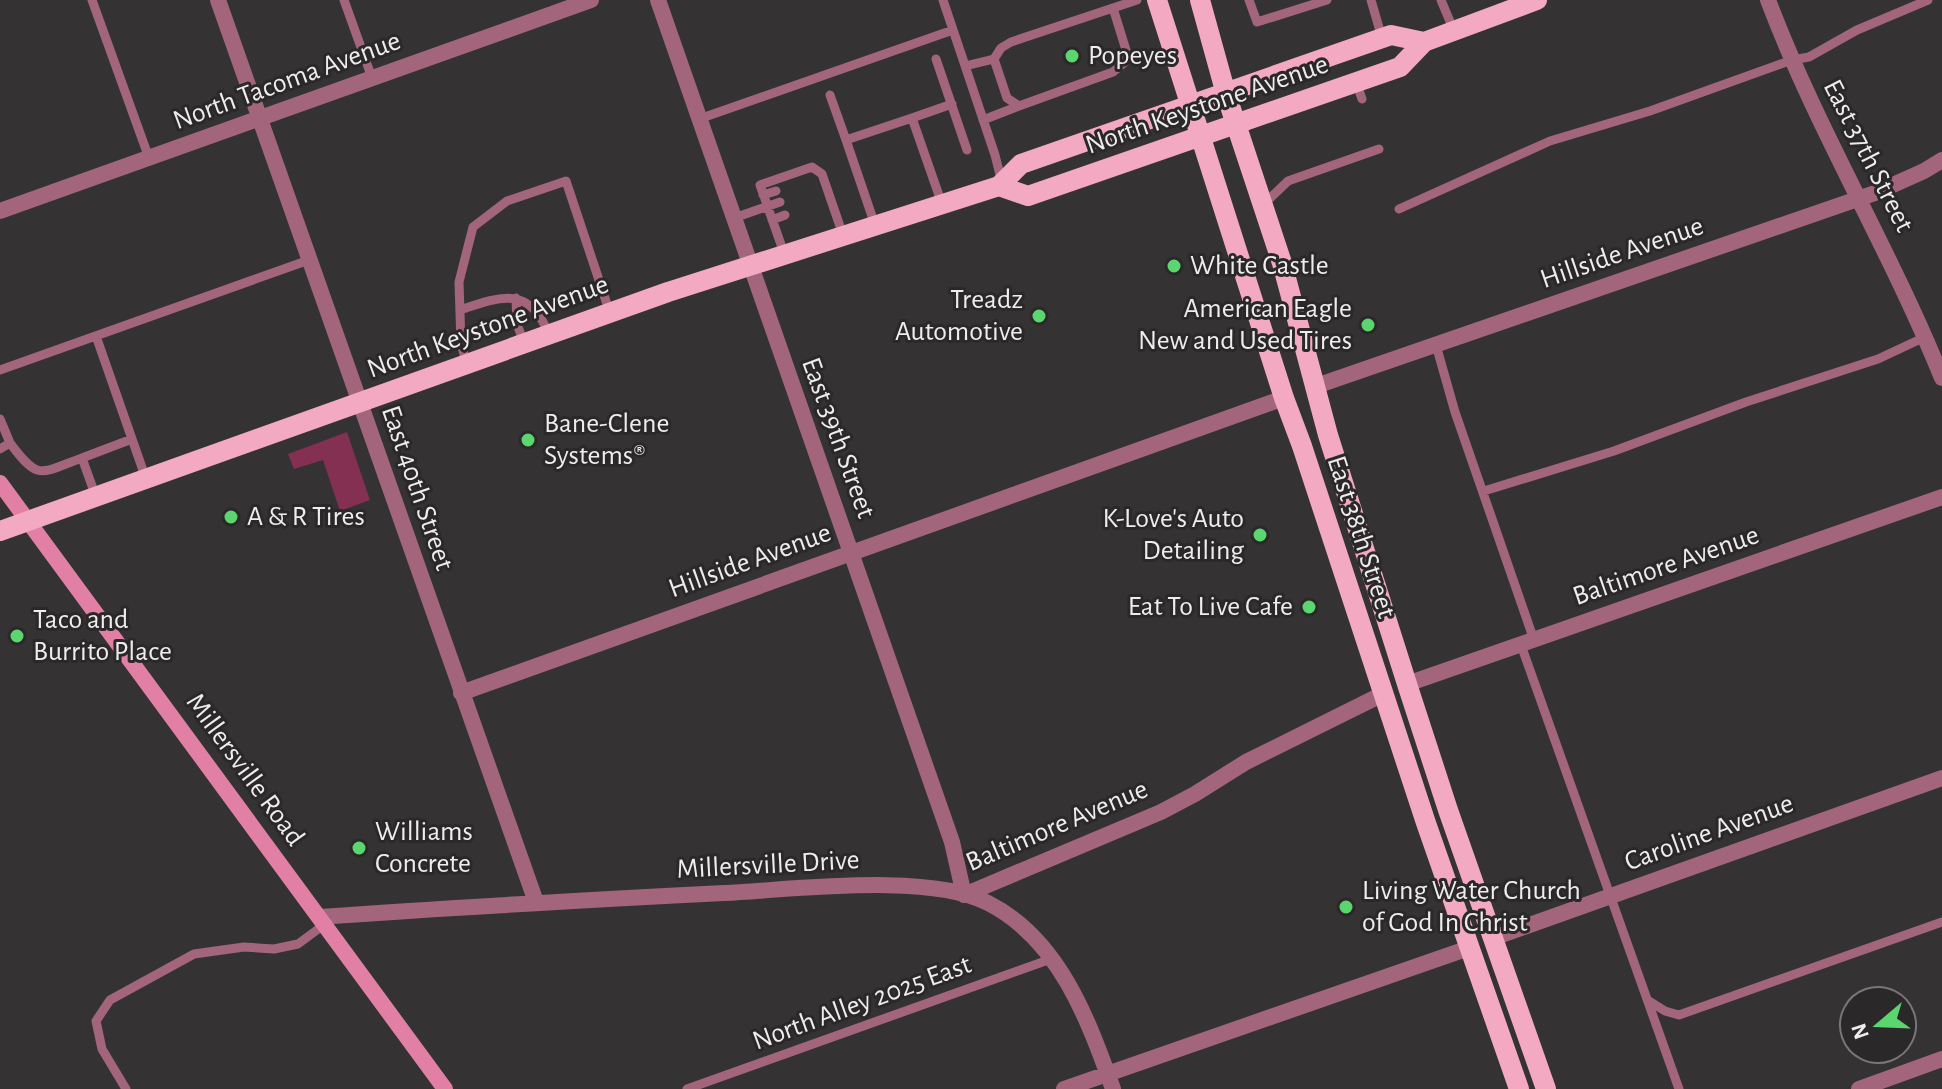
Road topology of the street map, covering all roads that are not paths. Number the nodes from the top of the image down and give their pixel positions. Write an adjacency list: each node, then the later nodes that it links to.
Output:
1 (92, 0): 41 (lane)
2 (218, 0): 32 (street, East 40th Street)
3 (344, 0): 26 (lane)
4 (591, 0): 26 (street, North Tacoma Avenue)
5 (658, 0): 34 (street, East 39th Street)
6 (943, 0): 18 (lane)
7 (1137, 0): 17 (lane)
8 (1157, 0): 31 (main road, East 38th Street)
9 (1200, 0): 27 (main road, East 38th Street)
10 (1249, 0): 11 (lane)
11 (1327, 0)
12 (1371, 0): 20 (lane)
13 (1441, 0): 19 (lane)
14 (1537, 0): 19 (main road, North Keystone Avenue)
15 (1768, 0): 24 (street, East 37th Street)
16 (1928, 0): 24 (lane)
17 (1113, 8): 23 (lane); 30 (lane)
18 (953, 30): 25 (lane); 34 (lane)
19 (1454, 31): 21 (main road, North Keystone Avenue)
20 (1382, 38): 21 (main road, North Keystone Avenue); 27 (main road, North Keystone Avenue)
21 (1424, 42): 36 (main road, North Keystone Avenue)
22 (936, 59): 29 (lane)
23 (994, 59): 25 (lane); 30 (lane)
24 (1792, 60): 46 (street, East 37th Street); 51 (lane)
25 (965, 66): 35 (lane)
26 (372, 78): 32 (street, North Tacoma Avenue)
27 (1226, 94): 31 (main road, North Keystone Avenue); 36 (main road, East 38th Street)
28 (830, 95): 38 (lane)
29 (952, 104): 33 (lane); 40 (lane)
30 (1019, 106): 35 (lane)
31 (1191, 106): 37 (main road, East 38th Street); 43 (main road, North Keystone Avenue)
32 (260, 118): 41 (street, North Tacoma Avenue); 59 (street, East 40th Street)
33 (912, 118): 38 (lane); 48 (lane)
34 (699, 119): 54 (street, East 39th Street)
35 (983, 120): 43 (lane)
36 (1235, 124): 37 (main road, North Keystone Avenue); 49 (main road, East 38th Street)
37 (1201, 137): 43 (main road, North Keystone Avenue); 73 (main road, East 38th Street)
38 (846, 140): 56 (lane)
39 (1379, 149): 49 (lane)
40 (967, 150)
41 (149, 158): 52 (street, North Tacoma Avenue)
42 (1942, 160): 46 (street, Hillside Avenue)
43 (1000, 185): 48 (main road, North Keystone Avenue)
44 (776, 191): 45 (lane)
45 (763, 195): 50 (lane); 57 (lane)
46 (1859, 198): 66 (street, East 37th Street); 68 (street, Hillside Avenue)
47 (780, 202): 50 (lane)
48 (942, 204): 56 (main road, North Keystone Avenue)
49 (1263, 205): 72 (main road, East 38th Street)
50 (767, 206): 54 (lane); 55 (lane)
51 (1399, 209)
52 (0, 211)
53 (785, 215): 55 (lane)
54 (734, 218): 60 (street, East 39th Street)
55 (772, 220): 58 (lane)
56 (875, 225): 57 (main road, North Keystone Avenue)
57 (843, 235): 58 (main road, North Keystone Avenue)
58 (784, 253): 60 (main road, North Keystone Avenue)
59 (309, 260): 65 (lane); 74 (street, East 40th Street)
60 (749, 264): 63 (main road, North Keystone Avenue); 87 (street, East 39th Street)
61 (516, 298): 62 (lane); 64 (lane); 67 (lane)
62 (460, 310): 63 (lane); 69 (lane)
63 (610, 313): 64 (main road, North Keystone Avenue)
64 (549, 335): 67 (main road, North Keystone Avenue)
65 (96, 336): 70 (lane); 76 (lane)
66 (1925, 337): 71 (street, East 37th Street); 82 (lane)
67 (524, 343): 69 (main road, North Keystone Avenue)
68 (1436, 345): 72 (street, Hillside Avenue); 82 (lane)
69 (467, 364): 74 (main road, North Keystone Avenue)
70 (0, 370)
71 (1942, 378)
72 (1316, 386): 89 (main road, East 38th Street)
73 (1284, 398): 87 (street, Hillside Avenue); 91 (main road, East 38th Street)
74 (359, 402): 80 (main road, North Keystone Avenue); 90 (street, East 40th Street)
75 (0, 419): 77 (lane)
76 (132, 439): 79 (lane); 80 (lane)
77 (10, 443): 78 (lane); 79 (lane)
78 (0, 449)
79 (82, 458): 83 (lane)
80 (146, 479): 83 (main road, North Keystone Avenue)
81 (0, 483): 85 (street, Millersville Road)
82 (1484, 491): 88 (lane)
83 (96, 497): 85 (main road, North Keystone Avenue)
84 (1942, 497): 88 (street, Baltimore Avenue)
85 (29, 521): 86 (main road, North Keystone Avenue); 96 (street, Millersville Road)
86 (0, 531)
87 (851, 552): 90 (street, Hillside Avenue); 93 (street, East 39th Street)
88 (1528, 642): 89 (street, Baltimore Avenue); 94 (lane)
89 (1407, 684): 98 (main road, East 38th Street)
90 (461, 693): 95 (street, East 40th Street)
91 (1383, 694): 93 (street, Baltimore Avenue); 99 (main road, East 38th Street)
92 (1942, 778): 94 (street, Caroline Avenue)
93 (964, 895): 95 (street, Millersville Drive); 100 (street, Millersville Drive)
94 (1610, 896): 98 (street, Caroline Avenue); 101 (lane)
95 (536, 902): 96 (street, Millersville Drive)
96 (323, 920): 106 (lane); 107 (street, Millersville Road)
97 (1942, 922): 102 (lane)
98 (1493, 938): 111 (main road, East 38th Street)
99 (1469, 948): 105 (street); 110 (main road, East 38th Street)
100 (1051, 959): 105 (street, Millersville Drive); 108 (lane, North Alley 2025 East)
101 (1649, 1001): 102 (lane); 103 (lane)
102 (1679, 1015): 103 (lane)
103 (1664, 1042): 112 (lane)
104 (1942, 1059): 113 (street)
105 (1110, 1081): 109 (street)
106 (126, 1089)
107 (445, 1089)
108 (687, 1089)
109 (1064, 1089)
110 (1519, 1089)
111 (1546, 1089)
112 (1679, 1089)
113 (1859, 1089)

